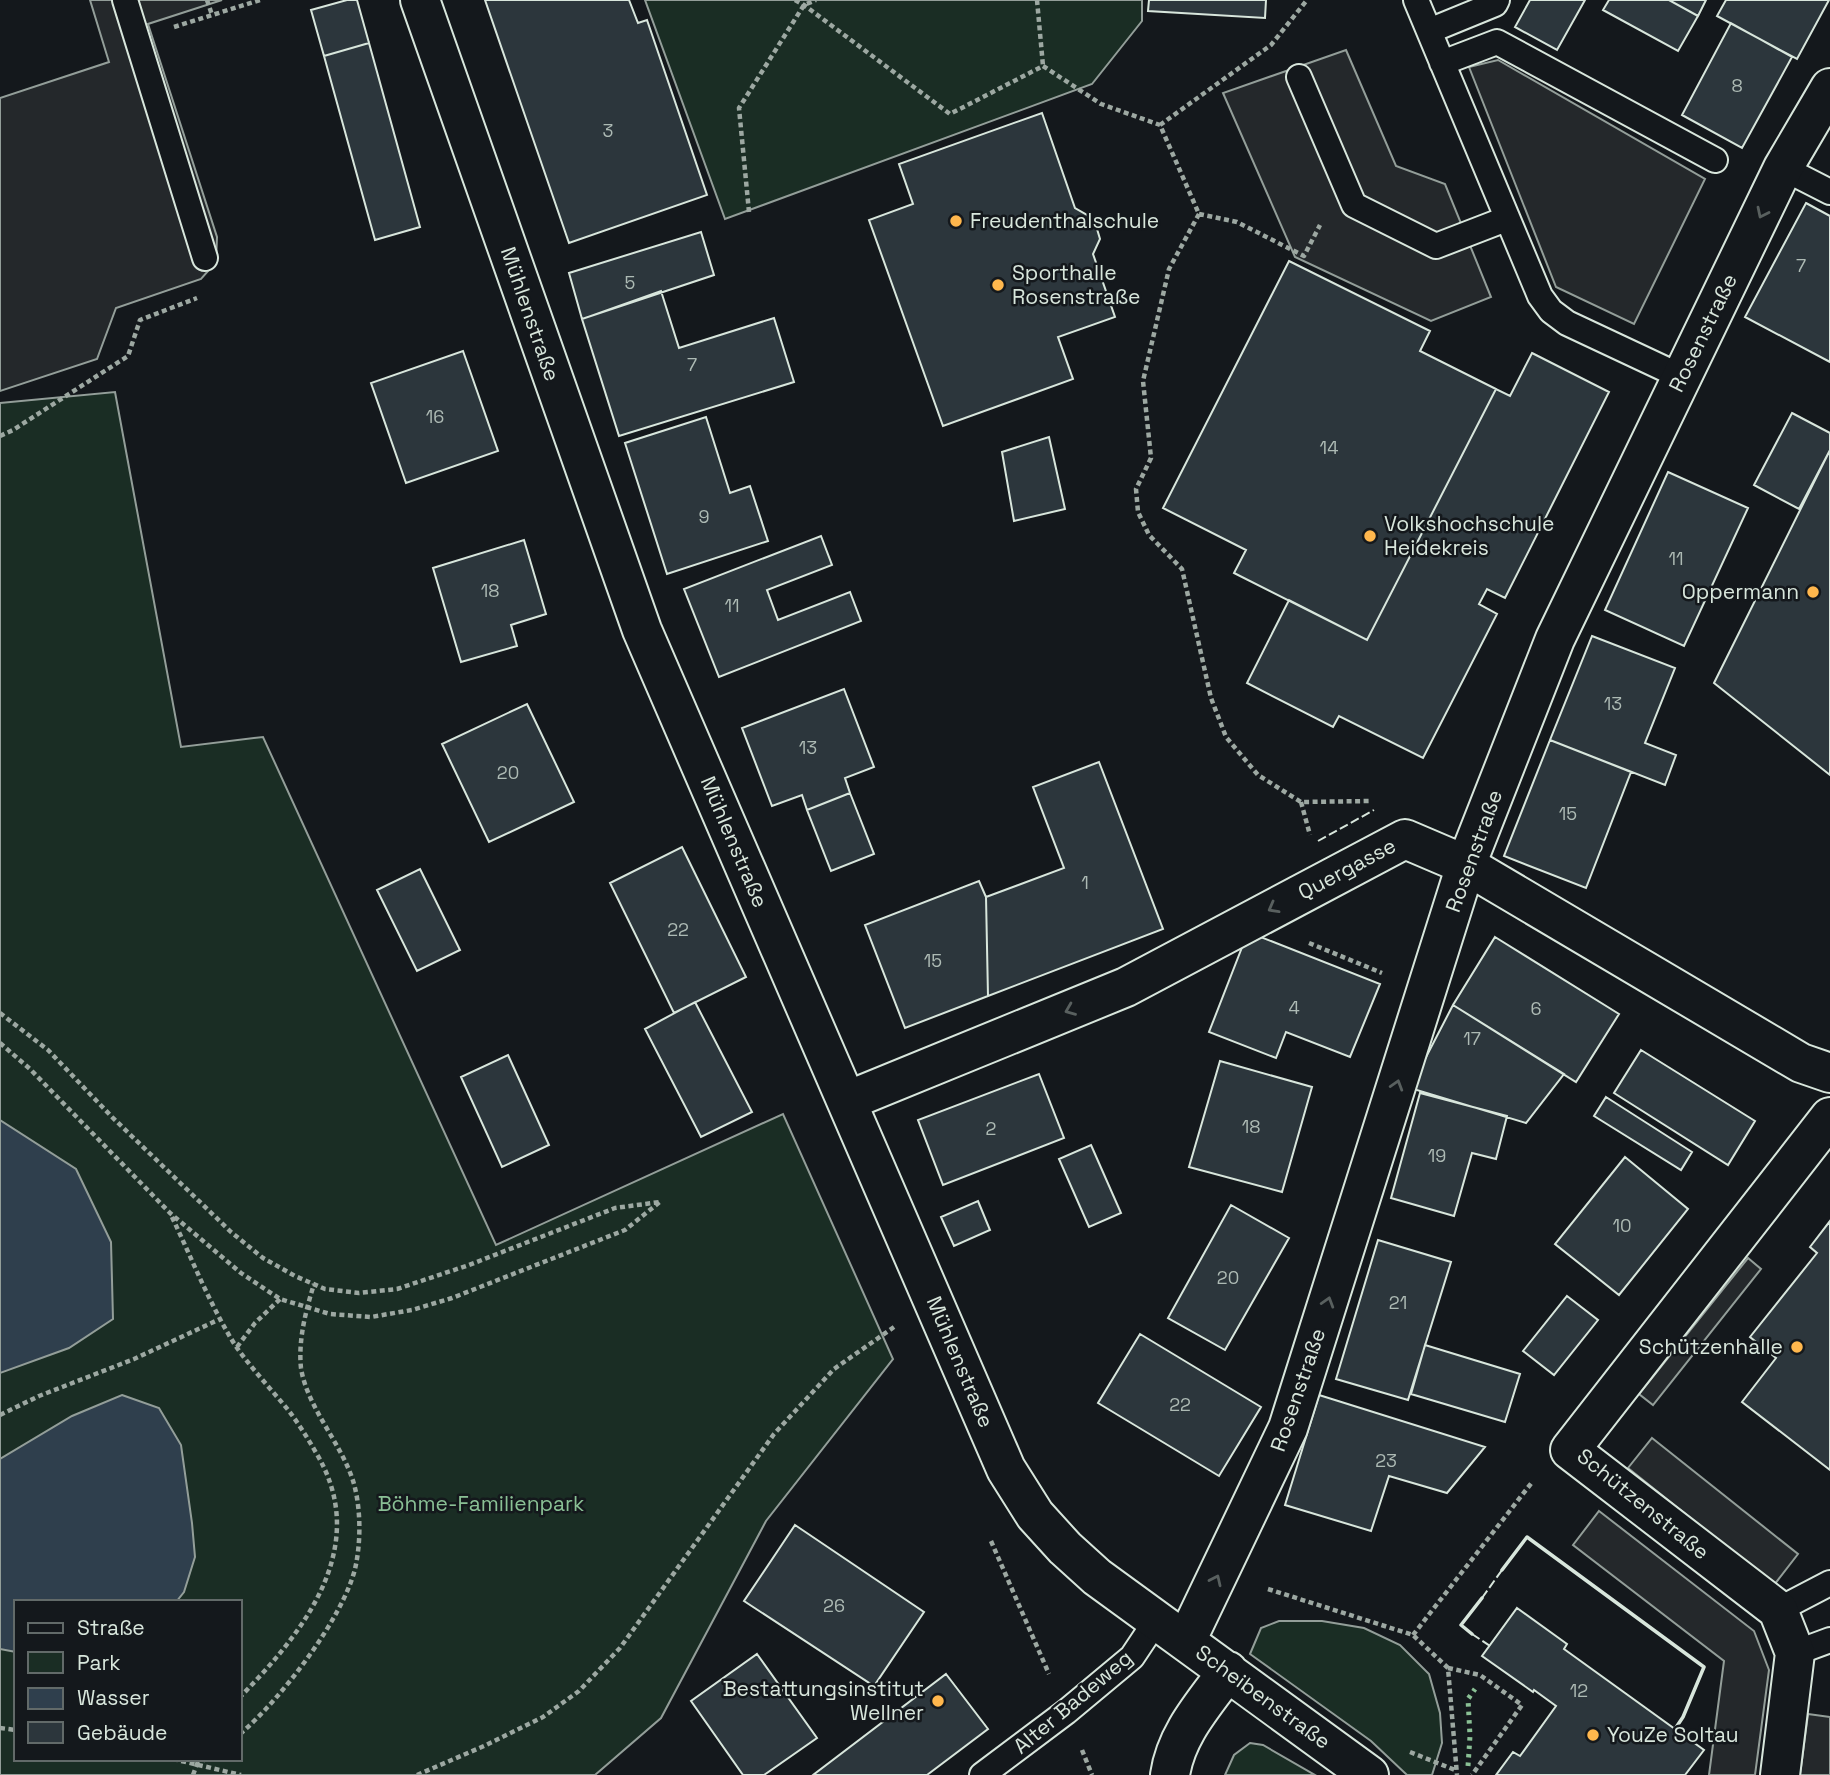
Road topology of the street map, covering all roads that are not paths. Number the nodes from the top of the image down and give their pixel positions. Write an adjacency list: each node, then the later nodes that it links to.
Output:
1 (125, 0): 13 (lane)
2 (420, 0): 17 (street, Mühlenstraße)
3 (1416, 0): 5 (lane)
4 (1497, 0): 5 (lane)
5 (1429, 32): 6 (lane)
6 (1442, 63): 9 (lane); 12 (lane)
7 (1299, 77): 12 (lane)
8 (1830, 88): 10 (street, Rosenstraße)
9 (1715, 160)
10 (1783, 168): 11 (lane); 14 (street, Rosenstraße, one-way to 14)
11 (1830, 192)
12 (1506, 219): 14 (lane)
13 (205, 258)
14 (1682, 377): 15 (street, Rosenstraße)
15 (1466, 865): 16 (street, Quergasse); 17 (street, Quergasse, one-way to 17); 21 (street, Rosenstraße, one-way to 15)
16 (1830, 1073)
17 (847, 1101): 21 (street, Mühlenstraße)
18 (1830, 1117): 20 (street, Schützenstraße)
19 (1830, 1583): 20 (lane)
20 (1778, 1610): 22 (street)
21 (1171, 1631): 23 (street, Scheibenstraße); 24 (lane, Alter Badeweg)
22 (1813, 1646): 27 (street)
23 (1228, 1671): 25 (street); 26 (street, Scheibenstraße)
24 (982, 1775)
25 (1170, 1775)
26 (1369, 1775)
27 (1780, 1775)

